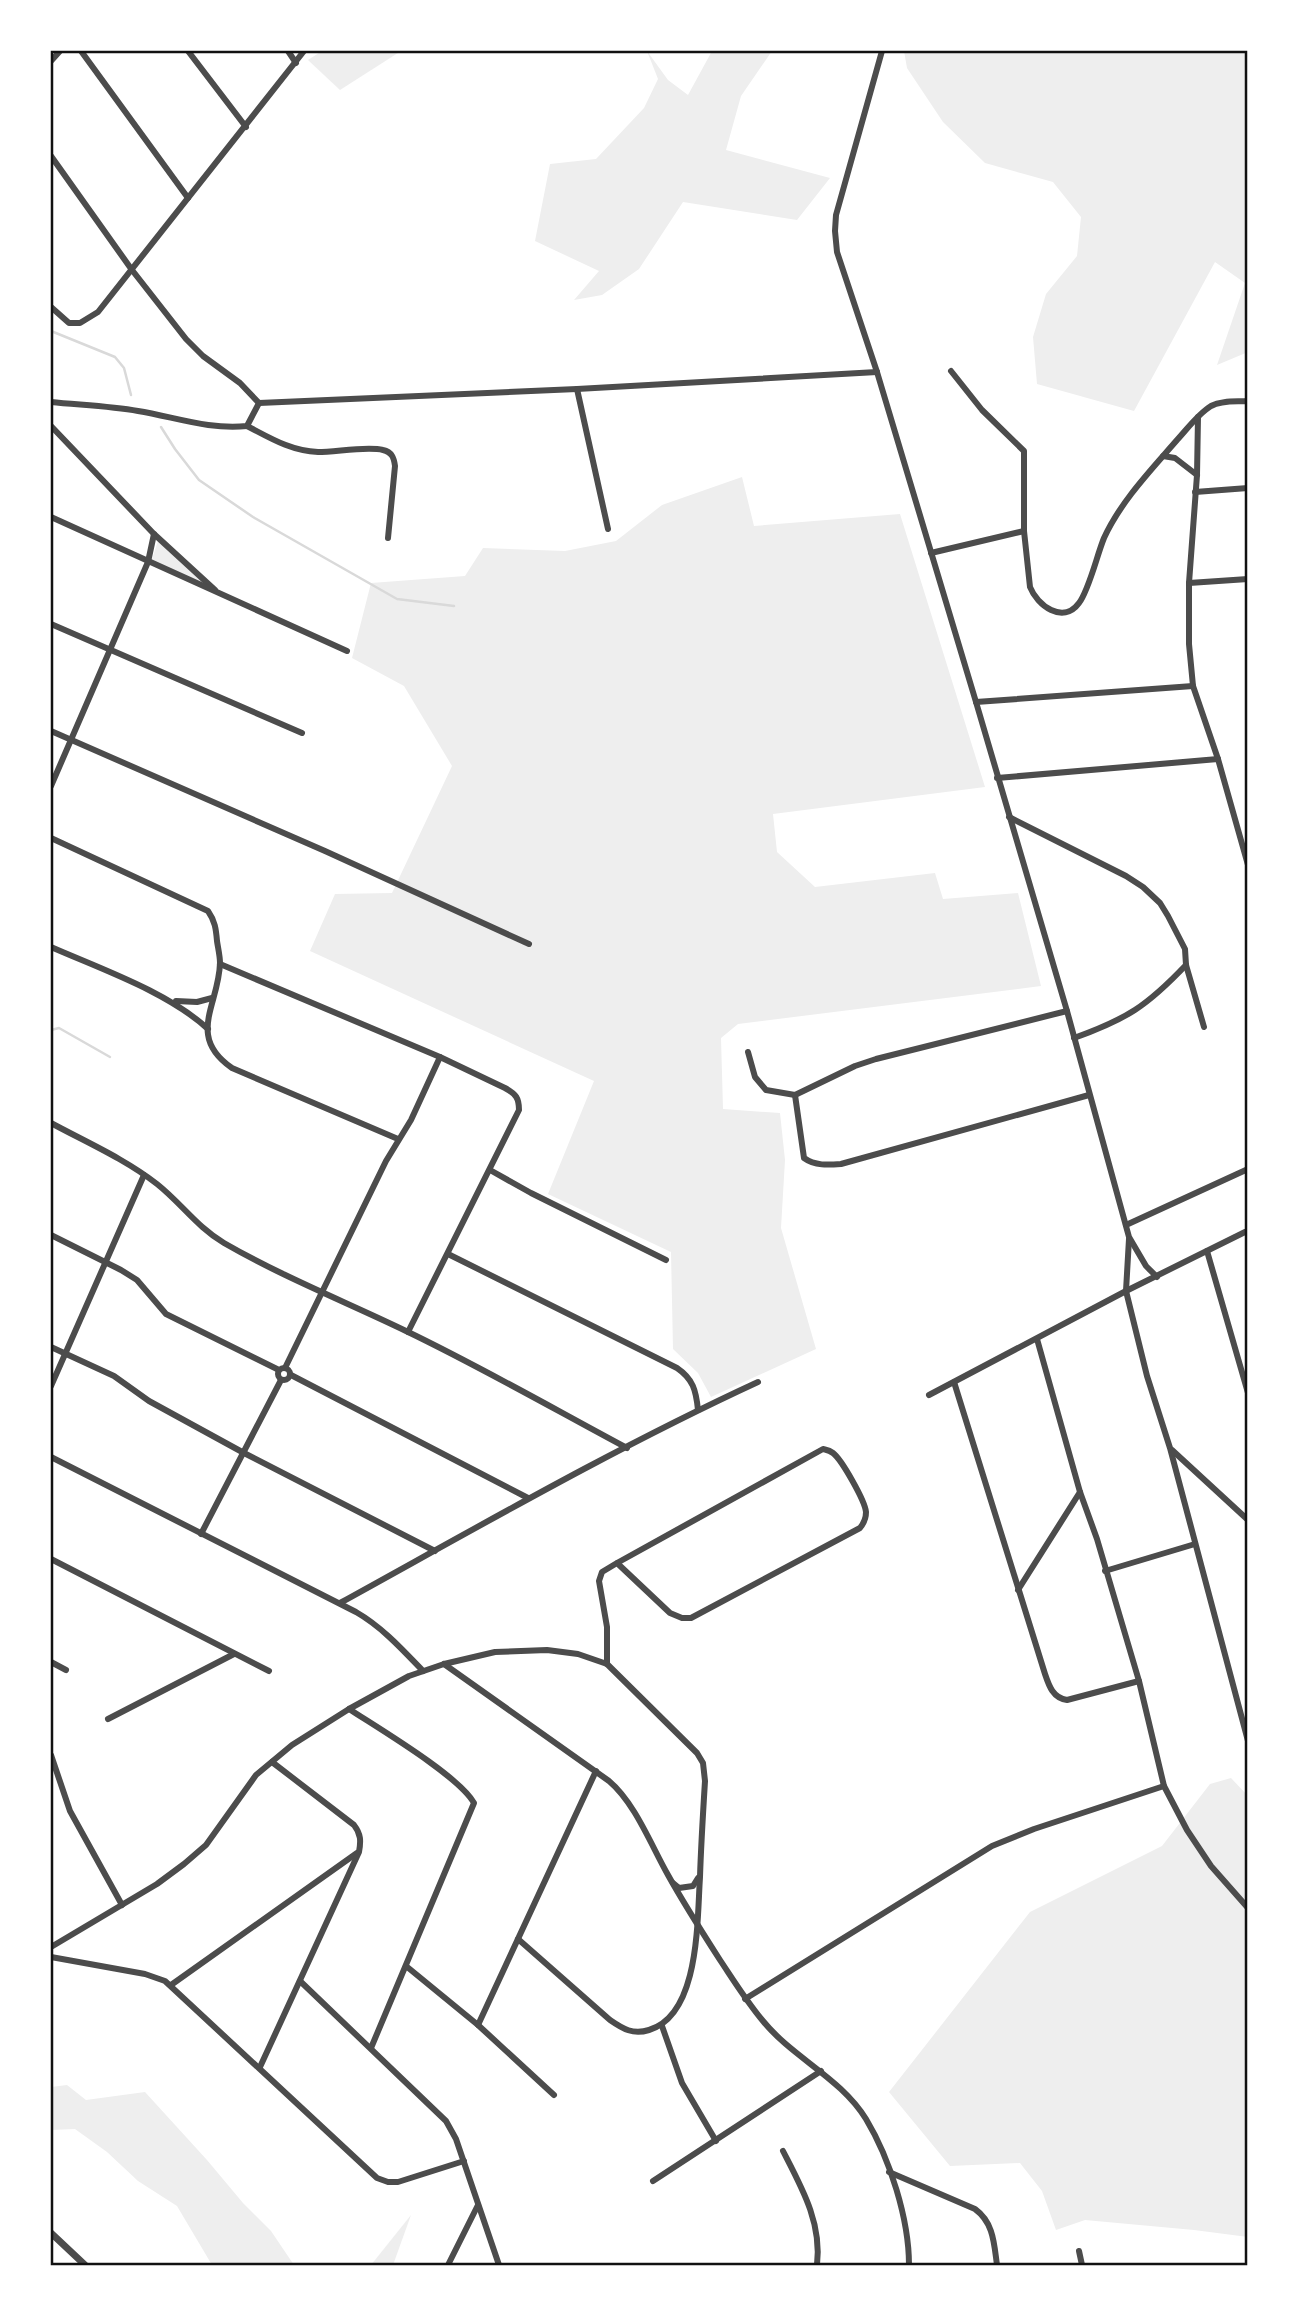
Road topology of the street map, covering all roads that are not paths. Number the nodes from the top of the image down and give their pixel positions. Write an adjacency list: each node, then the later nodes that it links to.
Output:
1 (60, 51): 7 (street)
2 (82, 51): 11 (street)
3 (188, 51): 9 (street)
4 (288, 51): 8 (street)
5 (304, 51): 8 (street)
6 (882, 51): 15 (street)
7 (51, 61)
8 (296, 63): 9 (street)
9 (246, 127): 11 (street)
10 (51, 156): 12 (street)
11 (188, 198): 12 (street)
12 (132, 270): 13 (street); 19 (street)
13 (51, 307)
14 (951, 371): 29 (street)
15 (877, 372): 16 (street); 32 (street)
16 (577, 389): 19 (street); 28 (street)
17 (1248, 401): 20 (street)
18 (51, 402): 22 (street)
19 (259, 403): 22 (street)
20 (1198, 417): 23 (street); 24 (street)
21 (51, 426): 30 (street)
22 (247, 426): 31 (street)
23 (1163, 456): 24 (street); 29 (street)
24 (1197, 475): 26 (street)
25 (1248, 488): 26 (street)
26 (1195, 492): 35 (street)
27 (51, 517): 33 (street)
28 (608, 529)
29 (1024, 531): 32 (street)
30 (154, 534): 33 (street); 36 (street)
31 (388, 538)
32 (931, 553): 41 (street)
33 (148, 562): 36 (street); 39 (street)
34 (1248, 579): 35 (street)
35 (1189, 583): 40 (street)
36 (219, 594): 38 (street)
37 (51, 624): 39 (street)
38 (347, 650)
39 (111, 651): 43 (street); 44 (street)
40 (1193, 686): 41 (street); 45 (street)
41 (976, 702): 46 (street)
42 (51, 731): 44 (street)
43 (302, 733)
44 (71, 741): 47 (street); 51 (street)
45 (1218, 759): 46 (street); 50 (street)
46 (998, 778): 48 (street)
47 (51, 786)
48 (1009, 817): 54 (street); 57 (street)
49 (51, 838): 53 (street)
50 (1248, 865)
51 (529, 944)
52 (51, 947): 56 (street)
53 (220, 964): 55 (street); 62 (street)
54 (1186, 965): 58 (street); 60 (street)
55 (212, 998): 56 (street); 59 (street)
56 (171, 1001): 59 (street)
57 (1067, 1011): 60 (street); 63 (street)
58 (1204, 1027)
59 (208, 1029): 66 (street)
60 (1073, 1038): 64 (street)
61 (748, 1052): 63 (street)
62 (440, 1057): 66 (street); 68 (street)
63 (795, 1095): 64 (street)
64 (1089, 1095): 70 (street)
65 (51, 1123): 69 (street)
66 (398, 1139): 80 (street)
67 (1248, 1169): 70 (street)
68 (490, 1170): 75 (street); 76 (street)
69 (144, 1175): 77 (street); 80 (street)
70 (1126, 1225): 73 (street)
71 (1245, 1232): 74 (street)
72 (51, 1235): 77 (street)
73 (1129, 1237): 78 (street); 79 (street)
74 (1207, 1251): 78 (street); 91 (street)
75 (448, 1254): 81 (street); 93 (street)
76 (666, 1260)
77 (104, 1261): 84 (street); 85 (street)
78 (1157, 1277): 79 (street)
79 (1126, 1291): 82 (street); 95 (street)
80 (323, 1293): 81 (street); 85 (street)
81 (408, 1332): 94 (street)
82 (1037, 1339): 89 (street); 98 (street)
83 (51, 1347): 84 (street)
84 (63, 1353): 90 (street); 96 (street)
85 (282, 1369): 86 (street); 87 (street)
86 (291, 1375): 87 (street); 99 (street)
87 (281, 1380): 96 (street)
88 (758, 1382): 93 (street)
89 (954, 1382): 92 (street); 107 (street)
90 (51, 1385)
91 (1248, 1392)
92 (929, 1395)
93 (698, 1410): 94 (street)
94 (627, 1448): 99 (street)
95 (1170, 1448): 100 (street); 102 (street)
96 (244, 1453): 101 (street); 103 (street)
97 (51, 1457): 101 (street)
98 (1080, 1492): 106 (street); 107 (street)
99 (528, 1498): 103 (street)
100 (1248, 1520)
101 (201, 1534): 108 (street)
102 (1195, 1544): 106 (street); 119 (street)
103 (435, 1551): 108 (street)
104 (51, 1559): 109 (street)
105 (617, 1563): 105 (street); 112 (street)
106 (1105, 1571): 116 (street)
107 (1018, 1590): 116 (street)
108 (340, 1603): 115 (street)
109 (234, 1654): 114 (street); 118 (street)
110 (51, 1662): 113 (street)
111 (444, 1664): 112 (street); 115 (street); 122 (street)
112 (607, 1664): 125 (street)
113 (66, 1670)
114 (269, 1671)
115 (423, 1671): 117 (street)
116 (1139, 1681): 123 (street)
117 (349, 1709): 121 (street); 133 (street)
118 (108, 1719)
119 (1248, 1741)
120 (51, 1755): 127 (street)
121 (272, 1762): 124 (street); 127 (street)
122 (596, 1771): 126 (street); 130 (street)
123 (1164, 1786): 128 (street); 136 (street)
124 (359, 1852): 134 (street); 135 (street)
125 (700, 1875): 126 (street); 129 (street)
126 (672, 1882): 129 (street)
127 (122, 1905): 131 (street)
128 (1248, 1908)
129 (697, 1925): 136 (street); 138 (street)
130 (518, 1939): 137 (street); 138 (street)
131 (51, 1947)
132 (51, 1957): 135 (street)
133 (406, 1966): 137 (street); 139 (street)
134 (300, 1981): 139 (street); 140 (street)
135 (171, 1985): 140 (street)
136 (745, 1999): 141 (street)
137 (478, 2025): 142 (street)
138 (662, 2026): 143 (street)
139 (371, 2048): 145 (street)
140 (260, 2067): 145 (street)
141 (821, 2071): 143 (street); 146 (street)
142 (554, 2095)
143 (716, 2141): 147 (street)
144 (783, 2151): 154 (street)
145 (464, 2161): 148 (street)
146 (889, 2172): 155 (street); 156 (street)
147 (653, 2182)
148 (478, 2204): 152 (street); 153 (street)
149 (51, 2233): 151 (street)
150 (1079, 2251): 157 (street)
151 (85, 2265)
152 (448, 2265)
153 (499, 2265)
154 (817, 2265)
155 (909, 2265)
156 (997, 2265)
157 (1082, 2265)

